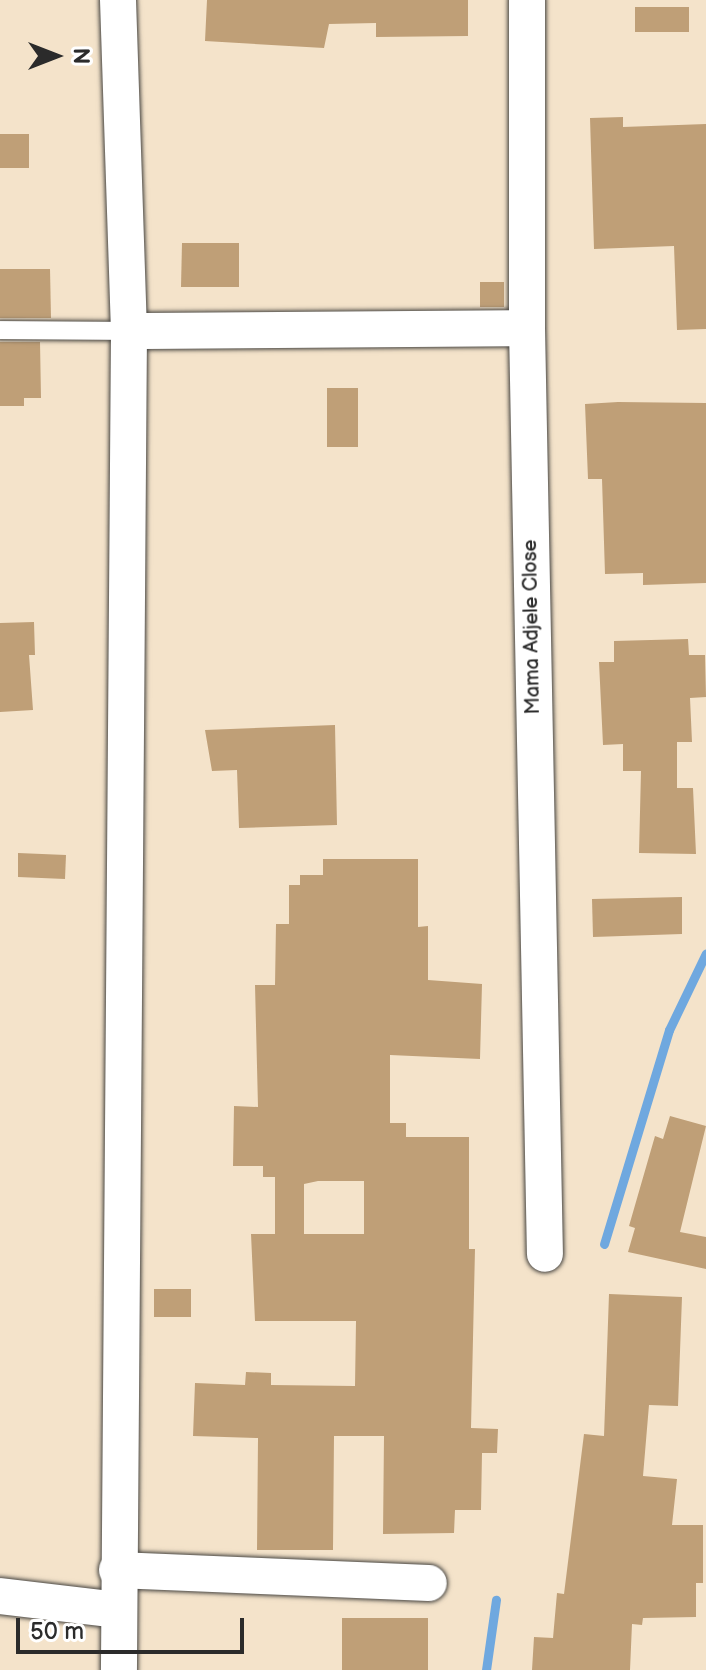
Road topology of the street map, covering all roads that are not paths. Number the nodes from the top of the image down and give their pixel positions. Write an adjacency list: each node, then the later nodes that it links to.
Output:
1 (118, 0): 5 (street)
2 (527, 0): 3 (street, Mama Adjele Close)
3 (527, 328): 5 (street); 6 (street, Mama Adjele Close)
4 (0, 330): 5 (lane)
5 (129, 331): 7 (street)
6 (545, 1254)
7 (117, 1570): 8 (street); 10 (street)
8 (429, 1583)
9 (0, 1596): 10 (street)
10 (118, 1610): 11 (street)
11 (119, 1670)

